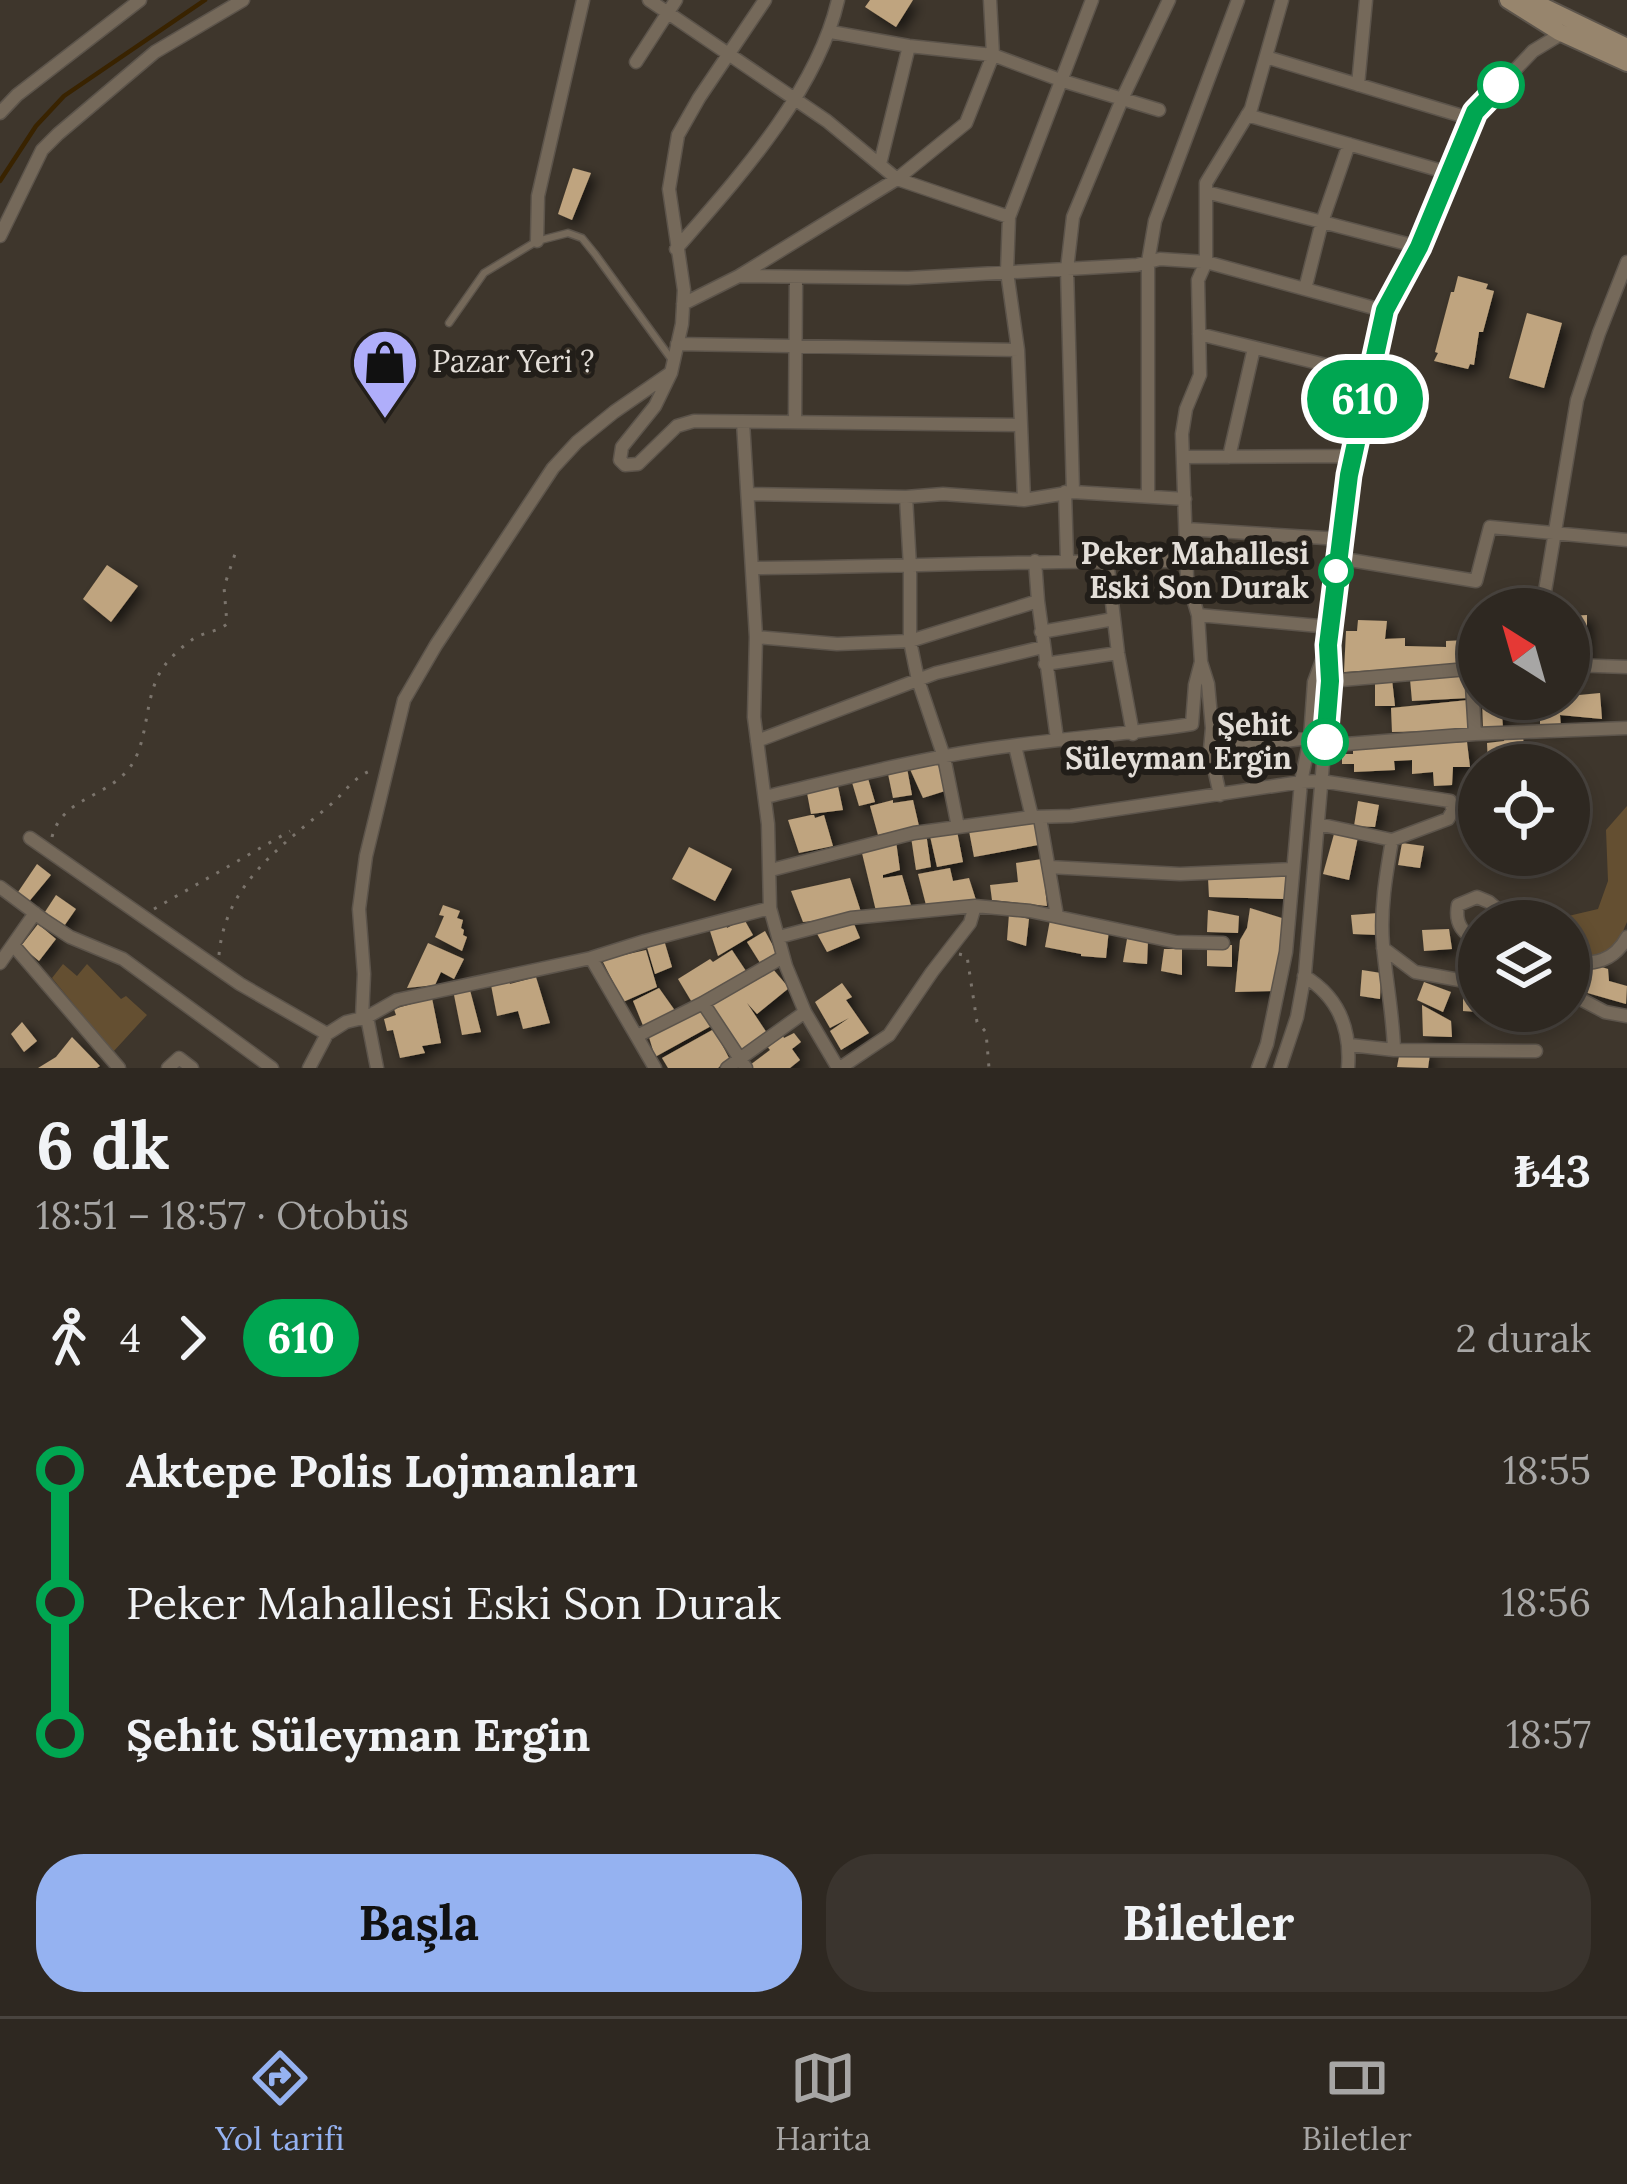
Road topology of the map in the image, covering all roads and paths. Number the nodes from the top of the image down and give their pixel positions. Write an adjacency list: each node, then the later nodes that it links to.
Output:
1 (140, 0): 32 (street)
2 (243, 0): 42 (street)
3 (583, 0): 43 (street)
4 (650, 0): 15 (street)
5 (765, 0): 22 (street)
6 (838, 0): 18 (street)
7 (990, 0): 23 (street)
8 (1092, 0): 27 (street)
9 (1169, 0): 29 (street)
10 (1238, 0): 46 (street)
11 (1282, 0): 24 (street)
12 (1366, 0): 28 (street)
13 (1508, 0): 16 (main road)
14 (1530, 0): 16 (main road)
15 (672, 6): 22 (street); 25 (street)
16 (1544, 15): 17 (main road); 21 (street)
17 (1569, 27): 20 (main road); 21 (street); 26 (main road)
18 (831, 32): 19 (street); 30 (street)
19 (909, 46): 23 (street); 36 (street)
20 (1627, 47)
21 (1533, 51): 34 (street)
22 (729, 53): 30 (street); 45 (street)
23 (993, 55): 27 (street); 38 (street)
24 (1266, 57): 28 (street); 33 (street)
25 (636, 62)
26 (1627, 63)
27 (1063, 81): 29 (street); 40 (street)
28 (1358, 85): 34 (street)
29 (1123, 97): 31 (street); 49 (street)
30 (793, 98): 36 (street); 45 (street)
31 (1159, 110)
32 (0, 113)
33 (1247, 115): 35 (street); 39 (street)
34 (1472, 119): 37 (street)
35 (1349, 144): 37 (street); 41 (street)
36 (880, 164): 38 (street)
37 (1450, 173): 44 (street)
38 (897, 179): 40 (street); 51 (street)
39 (1206, 192): 41 (street); 47 (street)
40 (1009, 217): 50 (street)
41 (1322, 221): 44 (street); 53 (street)
42 (0, 236)
43 (537, 241): 56 (lane); 62 (lane)
44 (1419, 247): 55 (street)
45 (676, 249): 54 (street)
46 (1148, 262): 47 (street); 49 (street); 72 (street)
47 (1206, 262): 53 (street); 57 (street)
48 (1627, 262): 77 (street)
49 (1067, 268): 50 (street); 70 (street)
50 (1007, 272): 52 (street); 61 (street)
51 (739, 276): 52 (street); 54 (street)
52 (796, 279): 59 (street)
53 (1305, 289): 55 (street)
54 (683, 304): 58 (street)
55 (1385, 310): 63 (street)
56 (449, 323)
57 (1199, 334): 60 (street); 68 (street)
58 (677, 344): 59 (street); 62 (street)
59 (796, 346): 61 (street); 65 (street)
60 (1254, 347): 63 (street); 69 (street)
61 (1018, 350): 66 (street)
62 (672, 368): 64 (street); 117 (street)
63 (1371, 376): 67 (street)
64 (743, 422): 65 (street); 71 (street)
65 (795, 422): 66 (street)
66 (1019, 425): 75 (street)
67 (1353, 456): 69 (street); 78 (street)
68 (1183, 457): 69 (street); 74 (street)
69 (1228, 457)
70 (1069, 492): 72 (street); 75 (street); 82 (street)
71 (749, 494): 73 (street); 87 (street)
72 (1148, 495): 74 (street)
73 (906, 497): 75 (street); 86 (street)
74 (1185, 499): 76 (street)
75 (1024, 500)
76 (1186, 529): 78 (street); 85 (street)
77 (1556, 535): 79 (street); 81 (street); 88 (street)
78 (1340, 539): 81 (street)
79 (1627, 540)
80 (236, 550): 128 (path)
81 (1338, 557): 92 (street)
82 (1067, 560): 83 (street); 84 (street)
83 (1106, 560): 85 (street); 91 (street)
84 (1035, 561): 86 (street); 89 (street)
85 (1186, 561): 90 (street)
86 (910, 567): 87 (street); 95 (street)
87 (753, 568): 94 (street)
88 (1546, 588)
89 (1038, 601): 93 (street); 95 (street)
90 (1198, 616): 92 (street); 99 (street)
91 (1114, 619): 93 (street); 98 (street)
92 (1330, 627): 96 (street)
93 (1041, 632): 97 (street)
94 (756, 637): 95 (street); 112 (street)
95 (910, 641): 104 (street)
96 (1328, 645): 105 (street); 110 (street)
97 (1043, 647): 100 (street); 104 (street)
98 (1118, 653): 100 (street); 108 (street)
99 (1201, 662): 108 (street); 115 (street)
100 (1045, 664): 111 (street)
101 (1590, 666): 102 (street)
102 (1627, 667)
103 (1458, 670): 105 (street)
104 (918, 680): 112 (street); 116 (street)
105 (1330, 681): 113 (street)
106 (1475, 720): 109 (street)
107 (1627, 728): 109 (street)
108 (1133, 734): 111 (street)
109 (1475, 734): 113 (street)
110 (1310, 738): 115 (street); 119 (street)
111 (1057, 739): 114 (street)
112 (757, 741): 121 (street)
113 (1325, 742): 118 (street)
114 (1016, 746): 116 (street); 122 (street)
115 (1210, 750): 120 (street)
116 (944, 757): 121 (street); 124 (street)
117 (389, 762): 125 (path); 155 (street)
118 (1321, 781): 119 (street); 123 (street); 127 (street)
119 (1301, 782): 120 (street); 130 (street)
120 (1220, 795): 122 (street)
121 (765, 797): 131 (street)
122 (1036, 818): 124 (street); 129 (street)
123 (1318, 824): 127 (street); 149 (street)
124 (958, 827): 131 (street)
125 (293, 834): 136 (path); 148 (path)
126 (30, 838): 128 (street)
127 (1392, 839): 142 (street)
128 (49, 850): 136 (street)
129 (1049, 867): 130 (street); 137 (street)
130 (1293, 869): 171 (street)
131 (771, 870): 134 (street)
132 (0, 887): 135 (street)
133 (975, 906): 137 (street); 138 (street); 143 (street)
134 (770, 908): 138 (street); 145 (street)
135 (34, 913): 141 (street); 165 (street)
136 (142, 916): 148 (street)
137 (1057, 916): 140 (street)
138 (779, 937): 144 (street)
139 (1627, 937): 146 (street)
140 (1223, 943)
141 (14, 946): 147 (street); 161 (street)
142 (1383, 948): 150 (street); 159 (street)
143 (950, 952): 169 (street); 170 (path)
144 (784, 957): 151 (street); 153 (street)
145 (591, 958): 155 (street); 157 (street)
146 (1590, 960)
147 (0, 963)
148 (218, 968): 156 (street)
149 (1304, 976): 158 (street); 172 (street)
150 (1458, 980)
151 (703, 1003): 157 (street); 162 (street)
152 (1590, 1004): 154 (street)
153 (805, 1012): 162 (street); 169 (street)
154 (1627, 1016)
155 (364, 1017): 156 (street); 167 (street)
156 (327, 1034): 166 (street)
157 (637, 1036): 168 (street)
158 (1350, 1045): 159 (street); 173 (street)
159 (1394, 1050): 160 (street)
160 (1536, 1051)
161 (111, 1065)
162 (738, 1065)
163 (168, 1068): 164 (street)
164 (192, 1068)
165 (272, 1068)
166 (309, 1068)
167 (376, 1068)
168 (656, 1068)
169 (839, 1068)
170 (989, 1068)
171 (1258, 1068)
172 (1280, 1068)
173 (1348, 1068)

